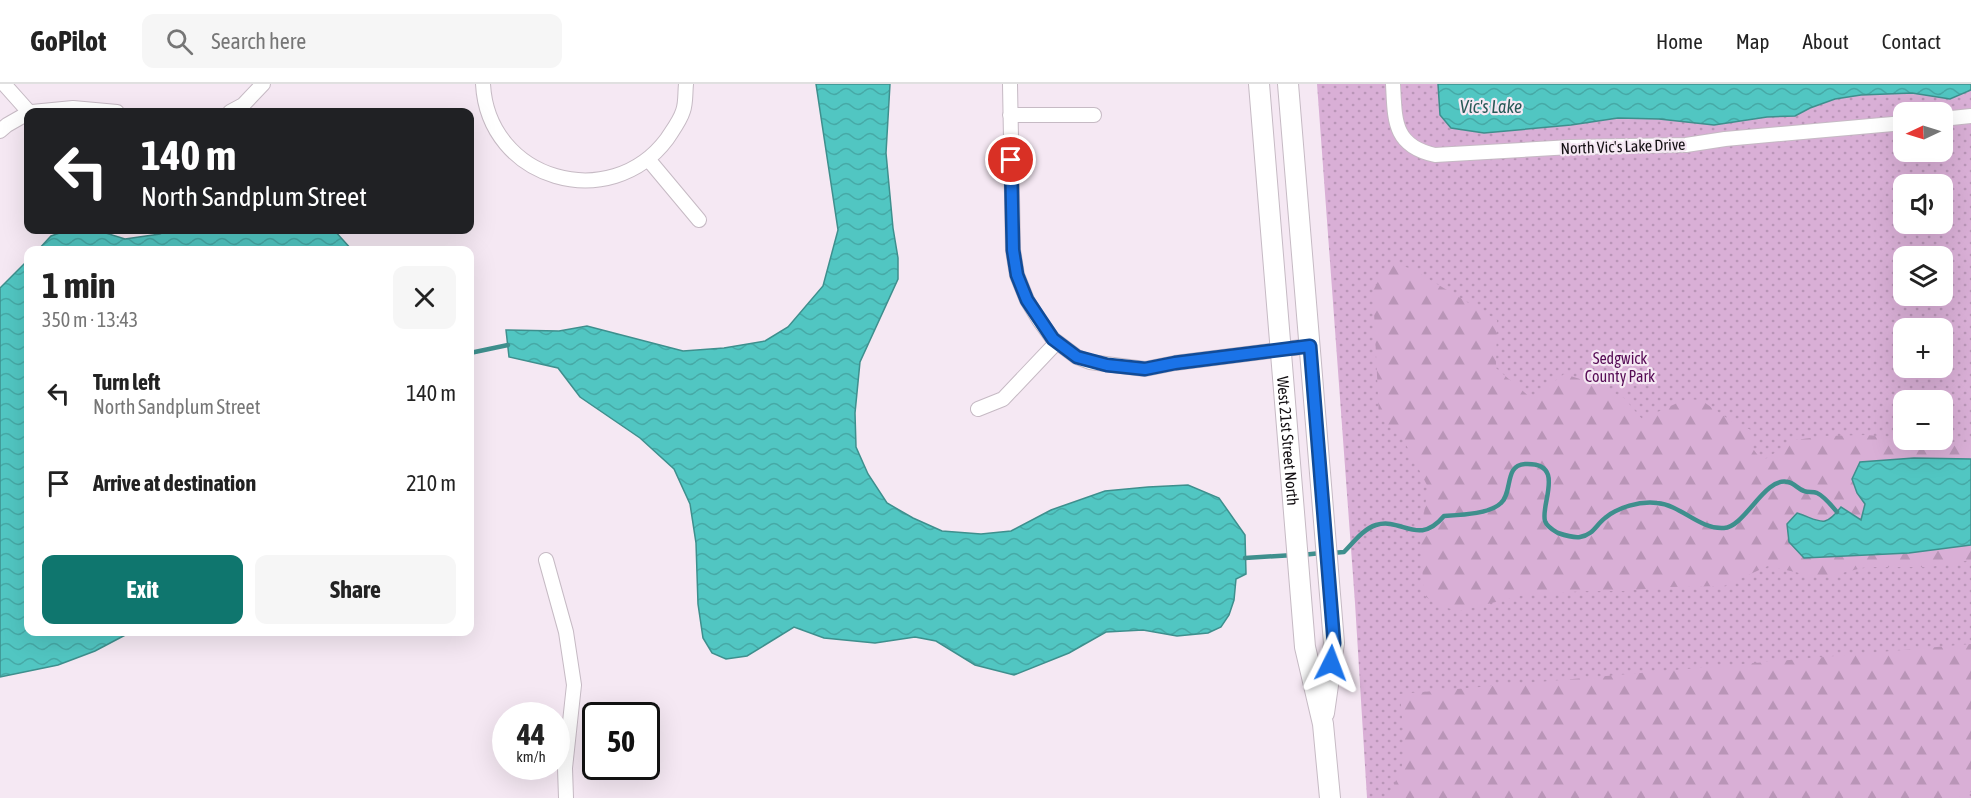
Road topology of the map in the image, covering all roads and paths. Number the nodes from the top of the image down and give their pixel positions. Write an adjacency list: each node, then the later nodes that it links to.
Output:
1 (4, 84): 9 (street)
2 (263, 84): 10 (street)
3 (483, 84): 18 (street)
4 (686, 84): 18 (street)
5 (1010, 84): 11 (street)
6 (1259, 84): 22 (main road, West 21st Street North)
7 (1288, 84): 21 (main road, West 21st Street North)
8 (1394, 84): 16 (street, North Vic's Lake Drive)
9 (26, 108)
10 (237, 108)
11 (1010, 115): 12 (street); 20 (street)
12 (1094, 115)
13 (24, 116): 17 (street)
14 (1971, 116): 15 (street)
15 (1953, 118)
16 (1893, 124)
17 (0, 131)
18 (648, 159): 19 (street)
19 (699, 220)
20 (1057, 342): 22 (street); 23 (street)
21 (1310, 346): 22 (street); 25 (main road, West 21st Street North)
22 (1279, 350): 25 (main road, West 21st Street North)
23 (978, 410)
24 (546, 560): 26 (street)
25 (1323, 724): 27 (main road, West 21st Street North)
26 (566, 798)
27 (1330, 798)

